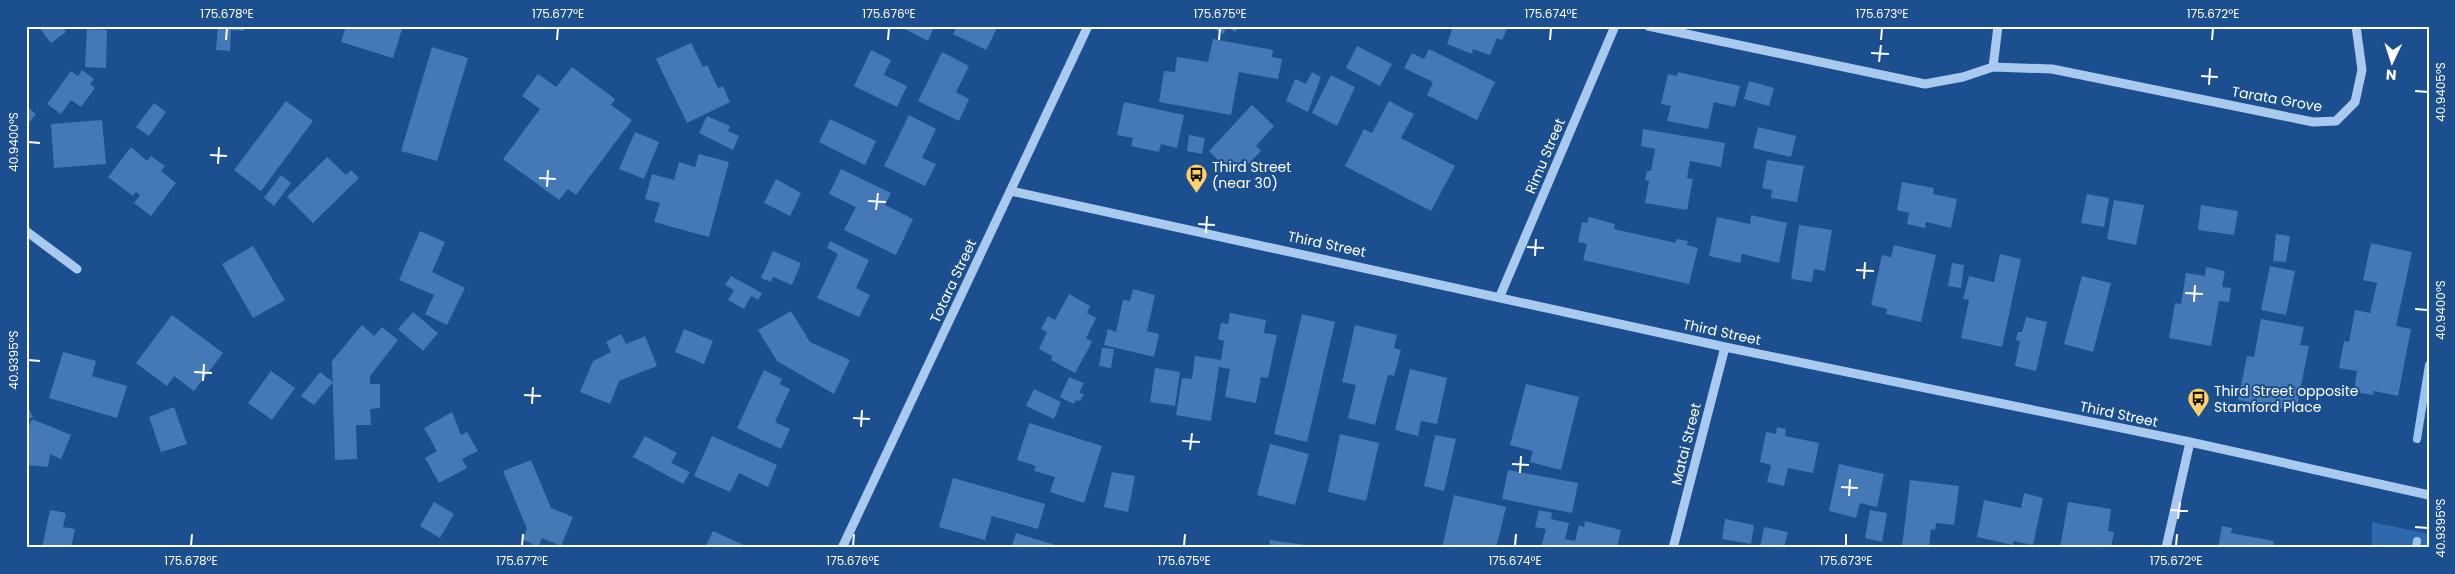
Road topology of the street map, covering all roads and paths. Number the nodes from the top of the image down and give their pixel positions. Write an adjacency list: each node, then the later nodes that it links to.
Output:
1 (1088, 26): 7 (street, Totara Street)
2 (1614, 26): 10 (street, Rimu Street)
3 (1648, 26): 6 (street, Tarata Grove)
4 (1998, 26): 6 (street)
5 (2356, 26): 6 (street, Tarata Grove)
6 (1993, 67)
7 (1011, 191): 10 (street, Third Street); 14 (street, Totara Street)
8 (26, 231): 9 (street)
9 (77, 269)
10 (1500, 296): 11 (street, Third Street)
11 (1725, 347): 12 (street, Third Street); 15 (street, Matai Street)
12 (2190, 442): 13 (street, Third Street); 16 (street)
13 (2429, 495)
14 (842, 548)
15 (1673, 548)
16 (2166, 548)

